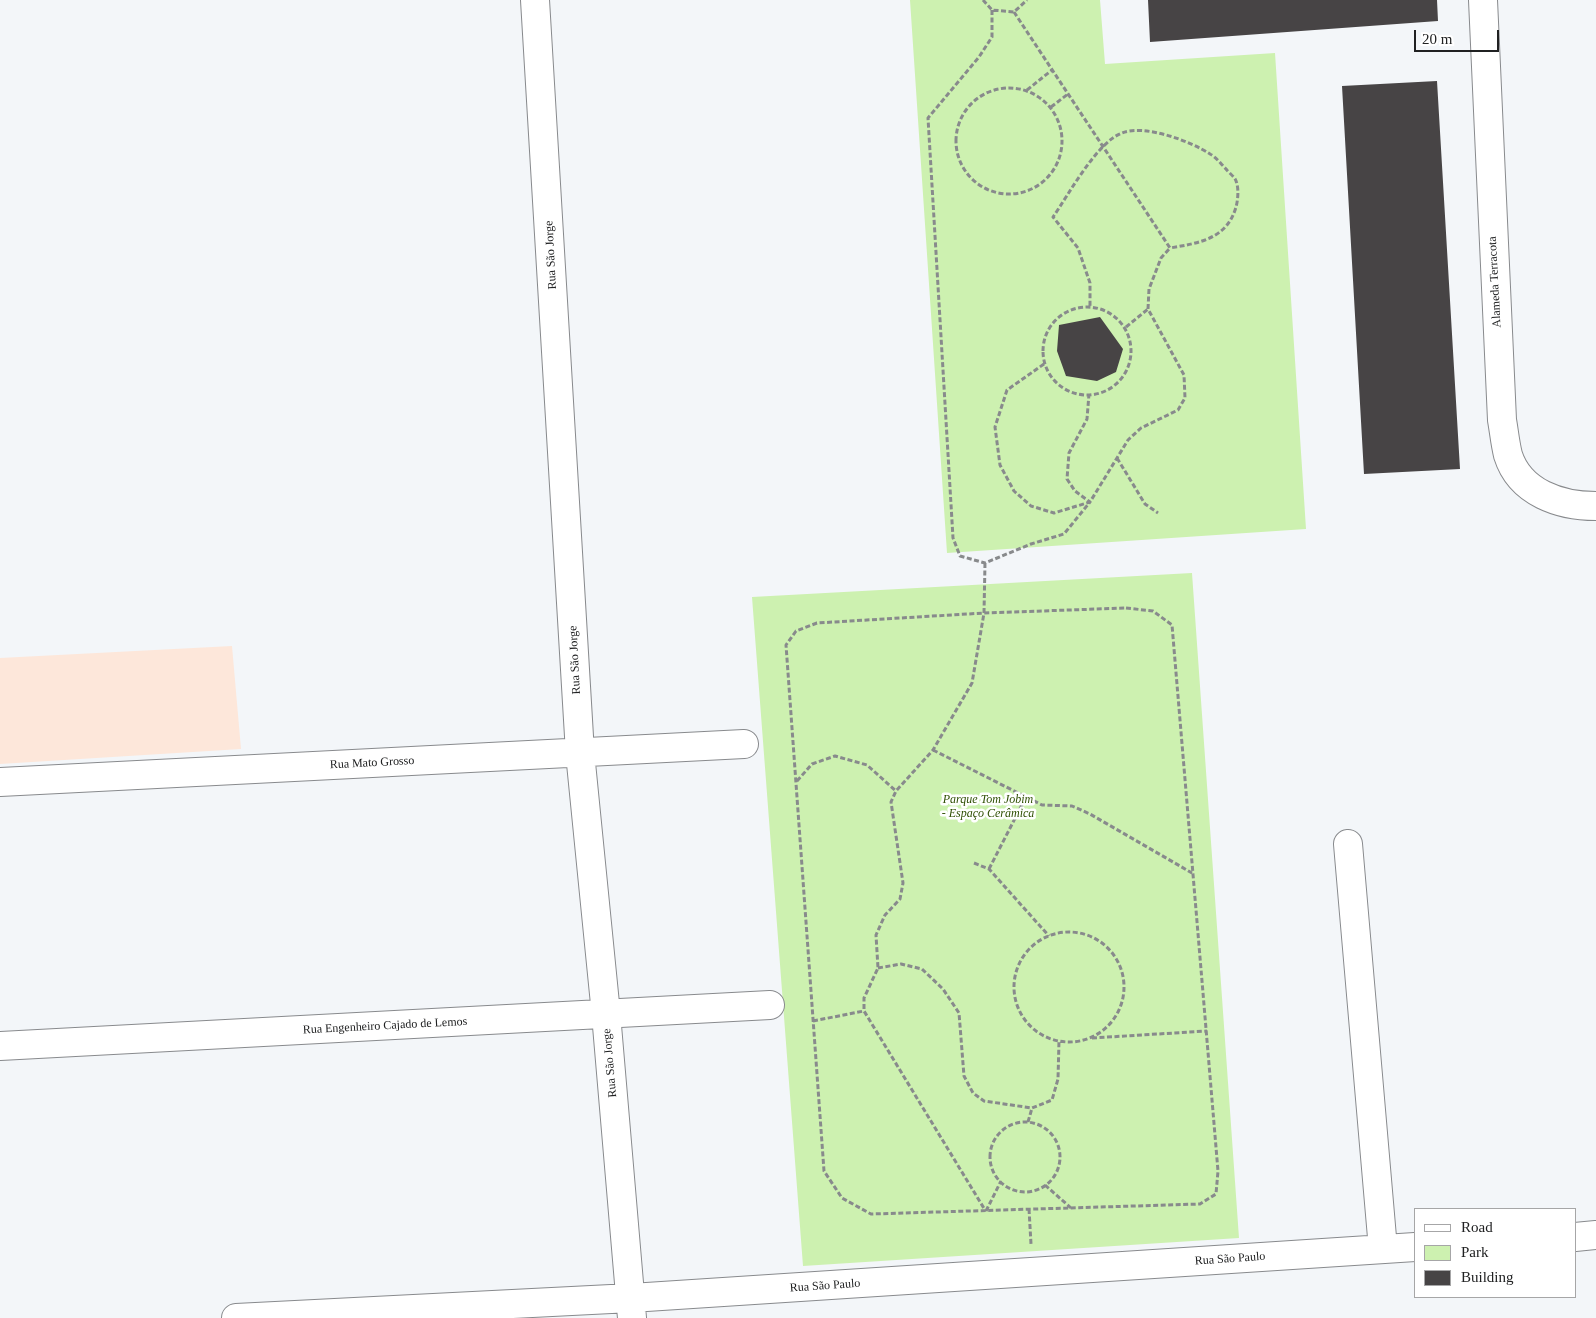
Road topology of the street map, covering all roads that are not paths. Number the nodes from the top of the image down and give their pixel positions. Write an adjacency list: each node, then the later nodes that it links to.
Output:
1 (536, 0): 5 (street, Rua São Jorge)
2 (1483, 0): 3 (street, Alameda Terracota)
3 (1596, 506)
4 (744, 744): 5 (street, Rua Mato Grosso)
5 (580, 753): 6 (street, Rua Mato Grosso); 9 (street, Rua São Jorge)
6 (0, 782)
7 (1348, 844): 14 (street)
8 (770, 1005): 9 (street, Rua Engenheiro Cajado de Lemos)
9 (606, 1014): 10 (street, Rua Engenheiro Cajado de Lemos); 15 (street, Rua São Jorge)
10 (0, 1046)
11 (1596, 1235): 12 (street)
12 (1576, 1237)
13 (1414, 1247): 14 (street, Rua São Paulo)
14 (1383, 1249): 15 (street, Rua São Paulo)
15 (631, 1308): 16 (street, Rua São Paulo)
16 (412, 1314): 17 (street, Rua São Paulo)
17 (236, 1318)

